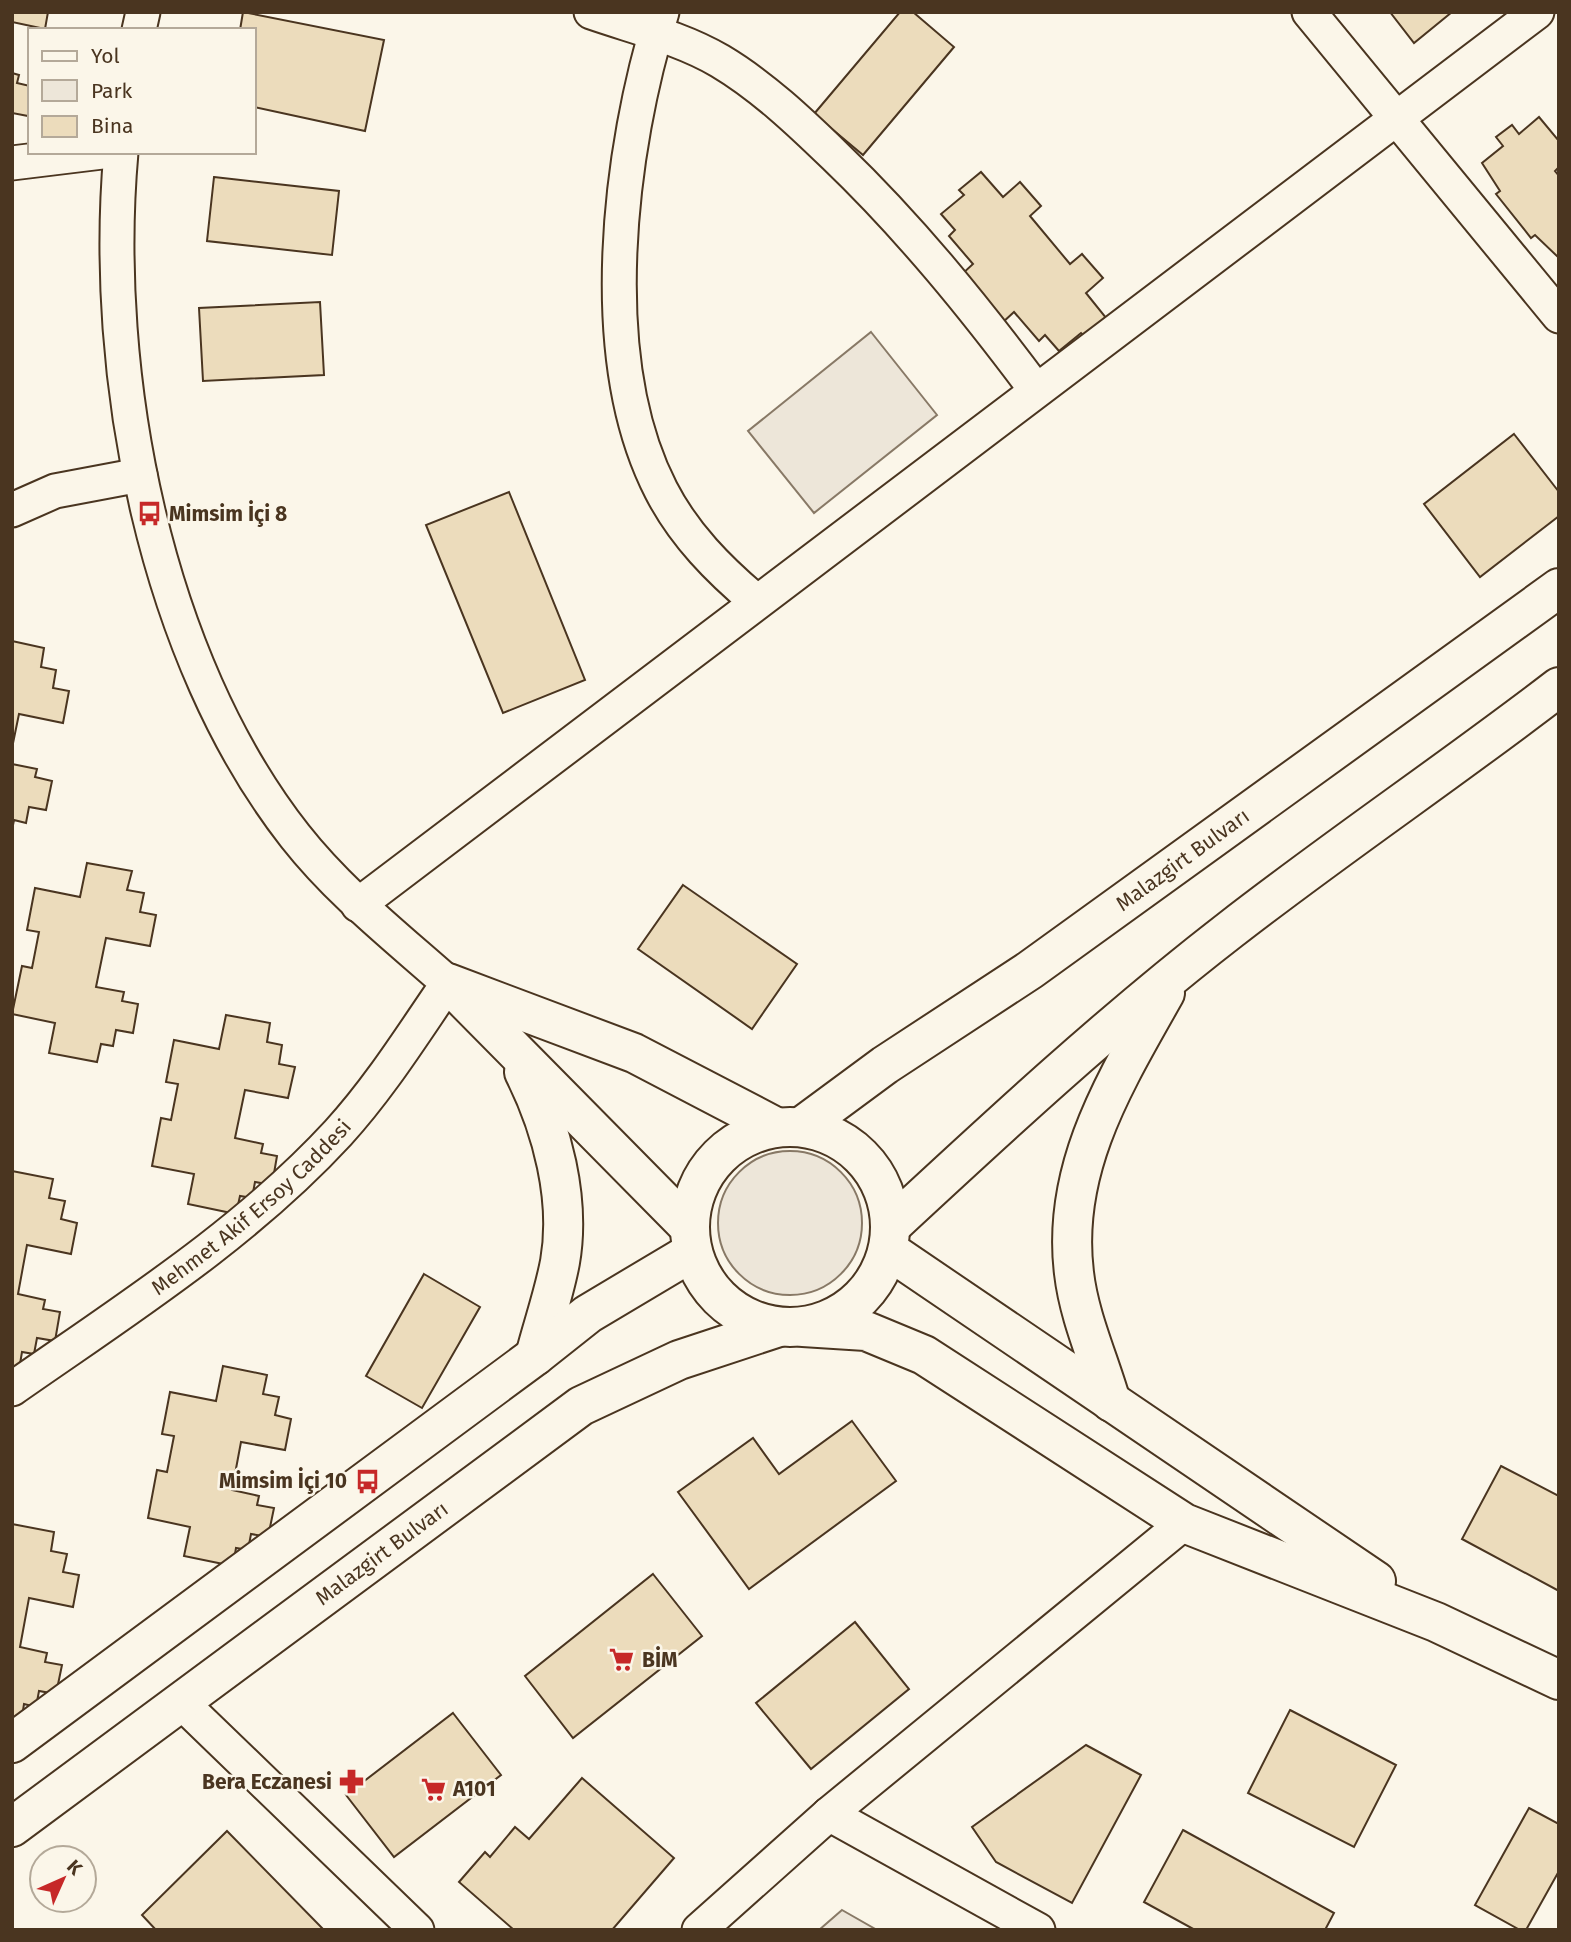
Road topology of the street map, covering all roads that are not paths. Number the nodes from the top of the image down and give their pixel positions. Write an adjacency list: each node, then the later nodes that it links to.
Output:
1 (591, 12): 4 (street)
2 (1309, 12): 5 (street)
3 (1537, 12): 5 (street)
4 (658, 23): 10 (street); 14 (street)
5 (1396, 117): 9 (street); 10 (street)
6 (86, 154): 8 (street)
7 (121, 154): 11 (street)
8 (12, 163)
9 (1559, 316)
10 (1036, 390): 14 (street)
11 (140, 475): 12 (street); 16 (street)
12 (12, 510)
13 (1559, 588): 20 (main road, Malazgirt Bulvarı)
14 (757, 602): 16 (street)
15 (1559, 687): 17 (main road)
16 (358, 905): 18 (street)
17 (1176, 973): 21 (main road); 26 (main road)
18 (448, 983): 19 (main road); 20 (main road); 25 (street, Mehmet Akif Ersoy Caddesi)
19 (514, 1051): 22 (main road); 24 (main road)
20 (789, 1127): 21 (main road); 22 (main road)
21 (889, 1238): 23 (main road); 26 (main road)
22 (691, 1240): 23 (main road); 24 (main road)
23 (791, 1327): 27 (main road); 30 (main road, Malazgirt Bulvarı)
24 (535, 1356): 31 (main road)
25 (12, 1389)
26 (1111, 1402): 28 (main road)
27 (1184, 1523): 28 (main road); 32 (street)
28 (1436, 1622): 29 (main road)
29 (1559, 1680)
30 (182, 1703): 33 (main road, Malazgirt Bulvarı); 34 (street)
31 (12, 1743)
32 (829, 1814): 35 (street); 36 (street)
33 (12, 1827)
34 (416, 1930)
35 (699, 1930)
36 (1038, 1930)

